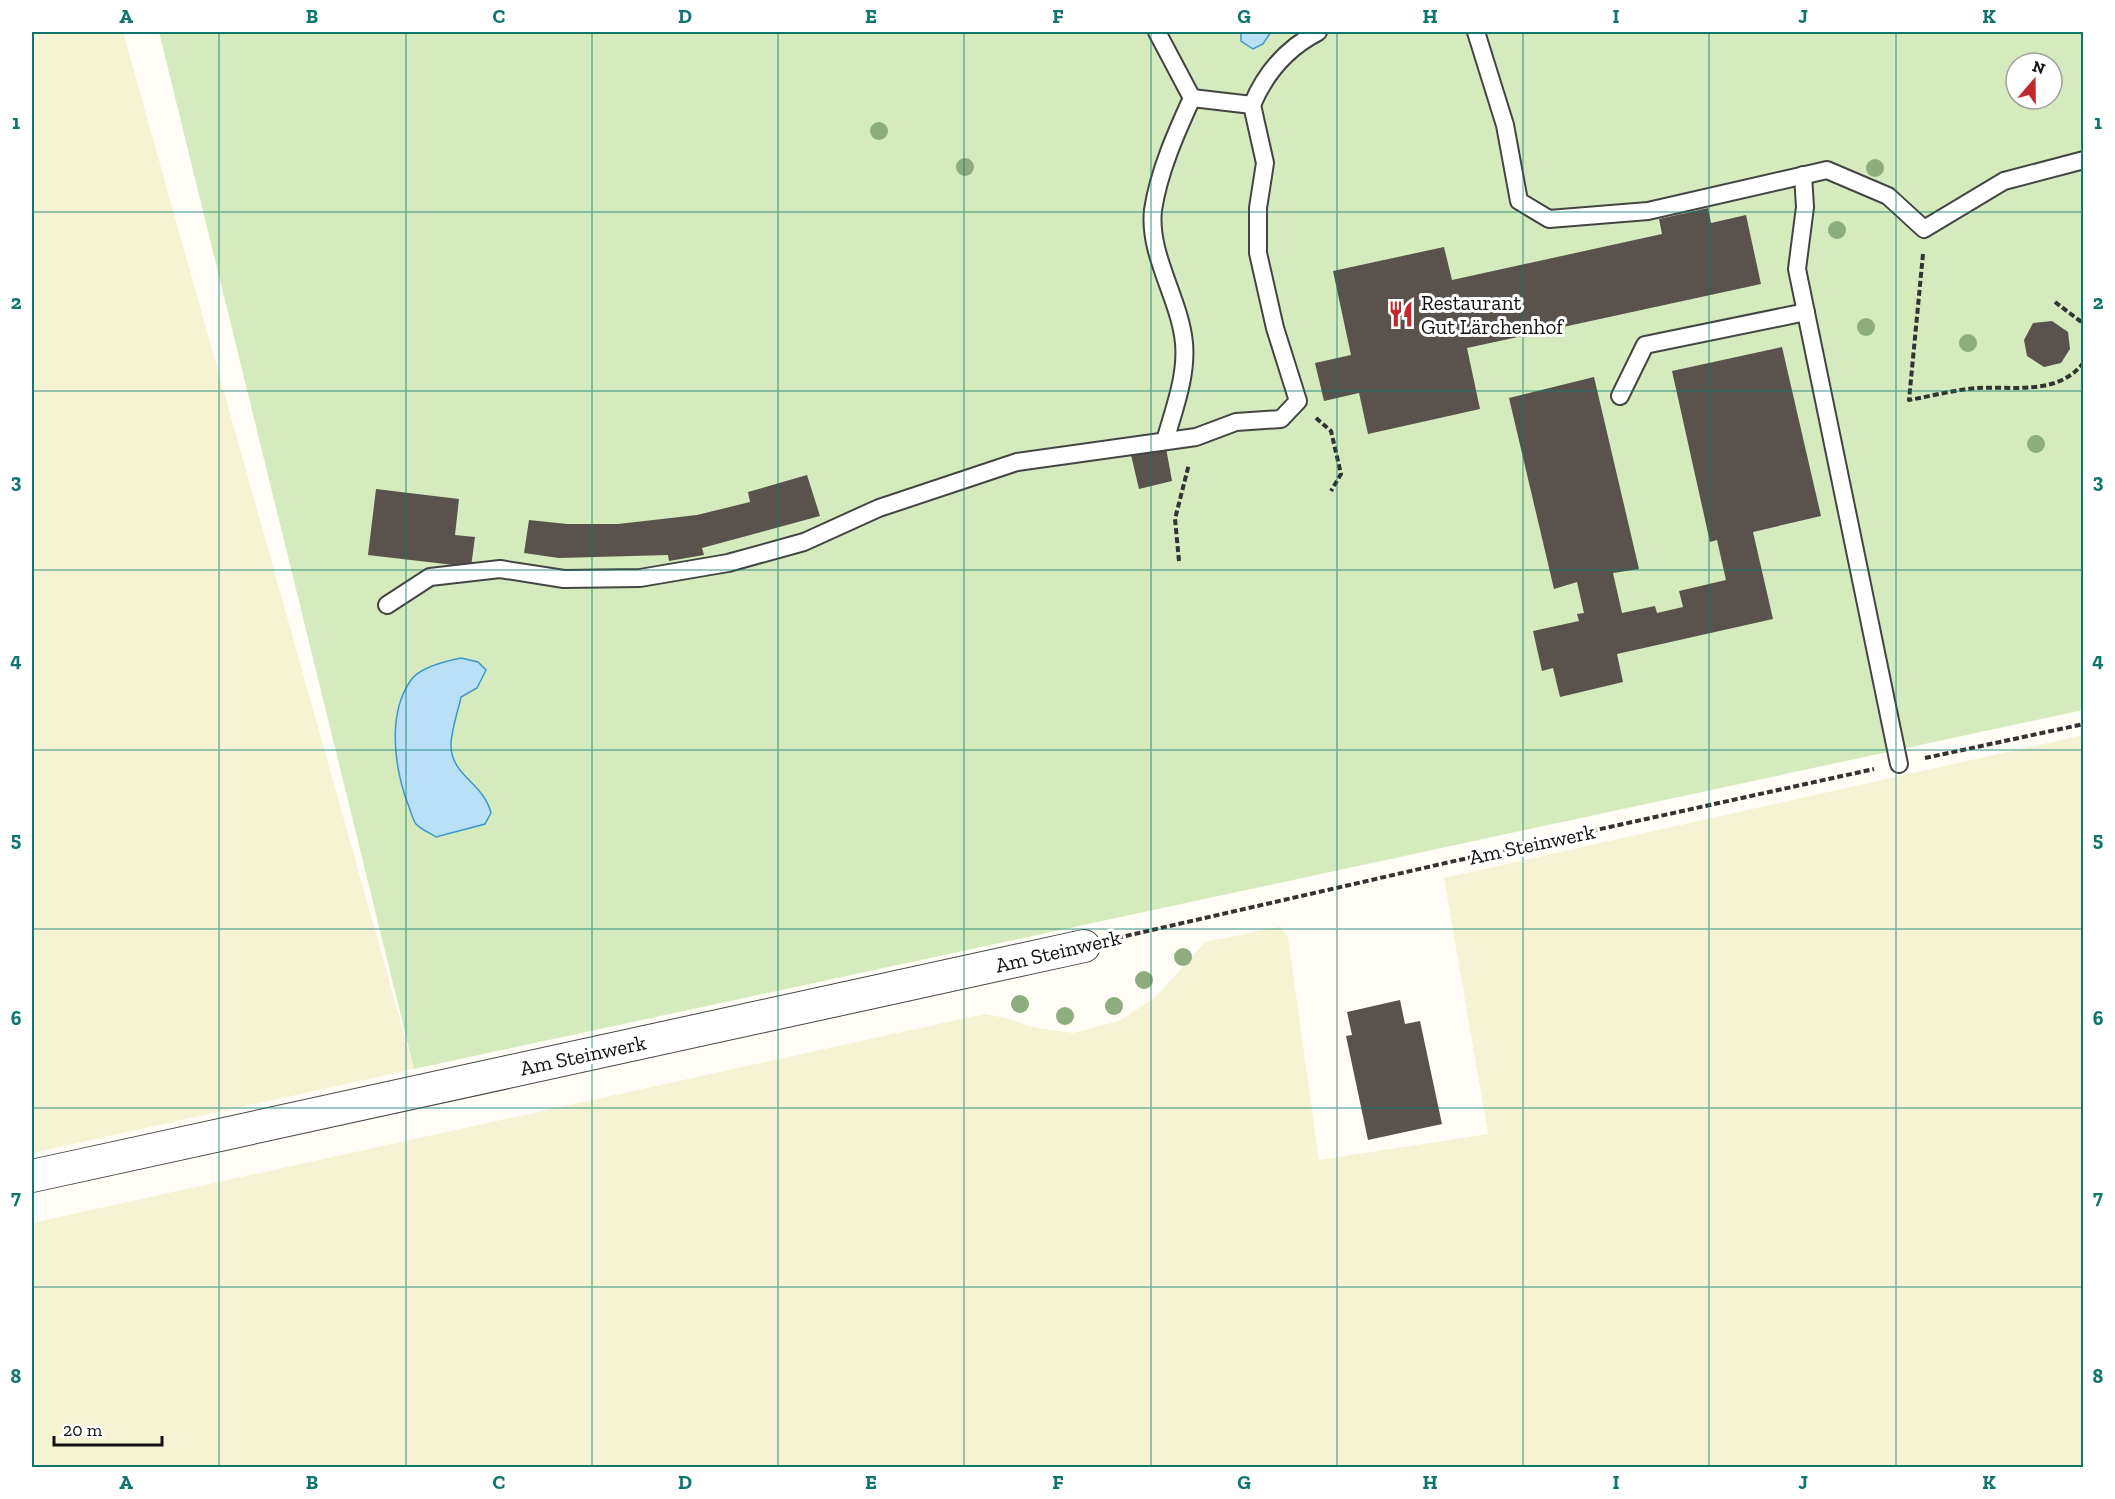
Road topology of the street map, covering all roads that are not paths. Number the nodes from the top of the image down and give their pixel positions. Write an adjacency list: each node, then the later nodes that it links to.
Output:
1 (1157, 32): 4 (lane)
2 (1318, 32): 5 (lane)
3 (1476, 32): 7 (lane)
4 (1192, 98): 5 (lane); 10 (lane)
5 (1252, 105): 10 (lane)
6 (2084, 160): 7 (lane)
7 (1803, 175): 8 (lane)
8 (1806, 312): 9 (lane); 12 (lane)
9 (1620, 396)
10 (1165, 441): 11 (lane)
11 (387, 605)
12 (1899, 764)
13 (1084, 945): 14 (street, Am Steinwerk)
14 (32, 1176)

